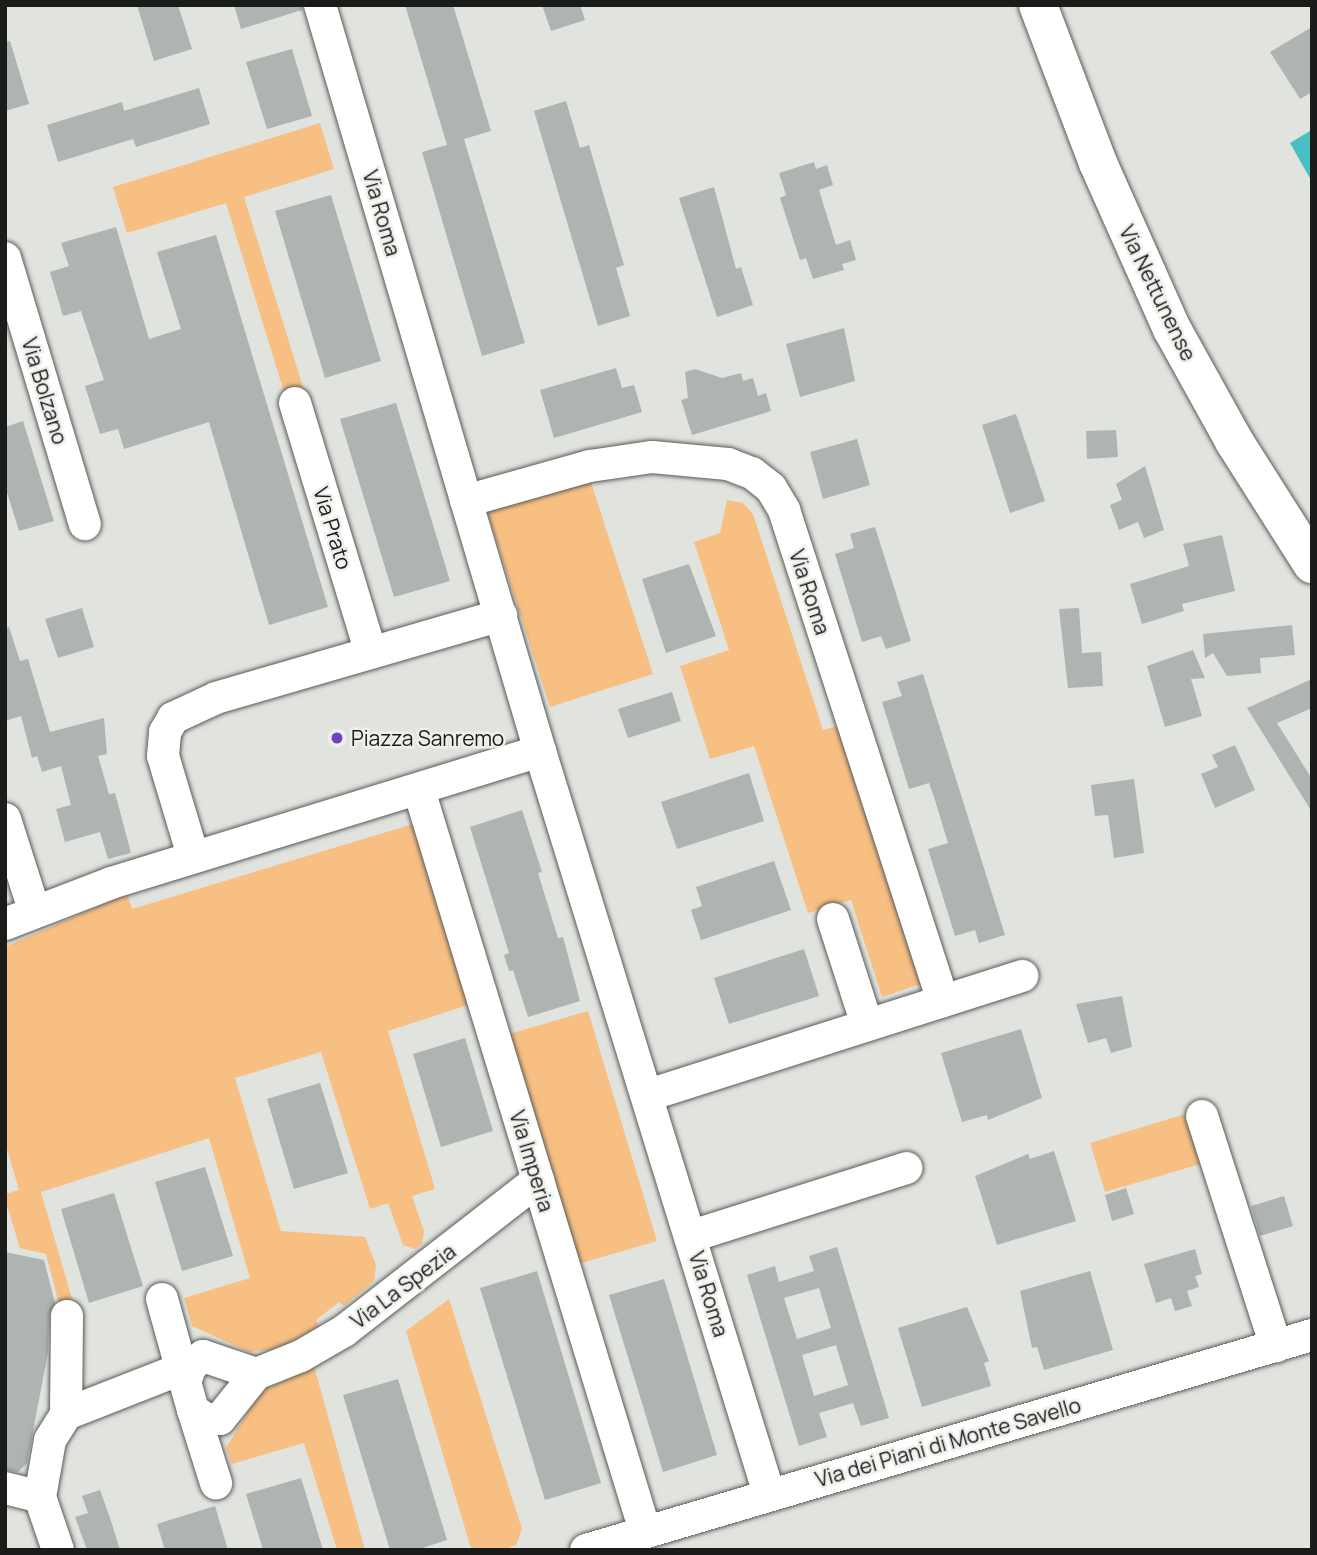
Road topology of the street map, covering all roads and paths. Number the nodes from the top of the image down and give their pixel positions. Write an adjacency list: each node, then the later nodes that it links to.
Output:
1 (320, 5): 5 (street, Via Roma)
2 (1038, 5): 7 (main road, Via Nettunense)
3 (5, 258): 6 (street, Via Bolzano)
4 (295, 403): 9 (street, Via Prato)
5 (466, 501): 8 (street, Via Roma); 18 (street, Via Roma)
6 (85, 524)
7 (1312, 564)
8 (501, 615): 9 (street); 10 (street, Via Roma)
9 (371, 653): 13 (street)
10 (540, 751): 11 (street); 20 (street, Via Roma)
11 (419, 790): 13 (street); 23 (street, Via Imperia)
12 (5, 819): 14 (street)
13 (194, 856): 14 (street)
14 (34, 910): 16 (street)
15 (833, 919): 19 (street)
16 (5, 924)
17 (1022, 976): 18 (street)
18 (943, 1001): 19 (street)
19 (867, 1025): 20 (street)
20 (649, 1095): 24 (street, Via Roma)
21 (1202, 1116): 28 (street)
22 (906, 1168): 24 (street)
23 (538, 1180): 29 (street, Via La Spezia); 36 (street, Via Imperia)
24 (692, 1236): 34 (street, Via Roma)
25 (162, 1299): 30 (street)
26 (67, 1316): 31 (street)
27 (1312, 1335): 28 (street, Via dei Piani di Monte Savello)
28 (1276, 1346): 34 (street, Via dei Piani di Monte Savello)
29 (256, 1374): 30 (street); 30 (street, Via La Spezia)
30 (193, 1379): 31 (street, Via La Spezia); 32 (street)
31 (66, 1414): 35 (street)
32 (216, 1483)
33 (5, 1488): 35 (street)
34 (769, 1494): 36 (street, Via dei Piani di Monte Savello)
35 (40, 1497): 37 (street)
36 (645, 1531): 38 (street, Via dei Piani di Monte Savello)
37 (58, 1550)
38 (586, 1550)

